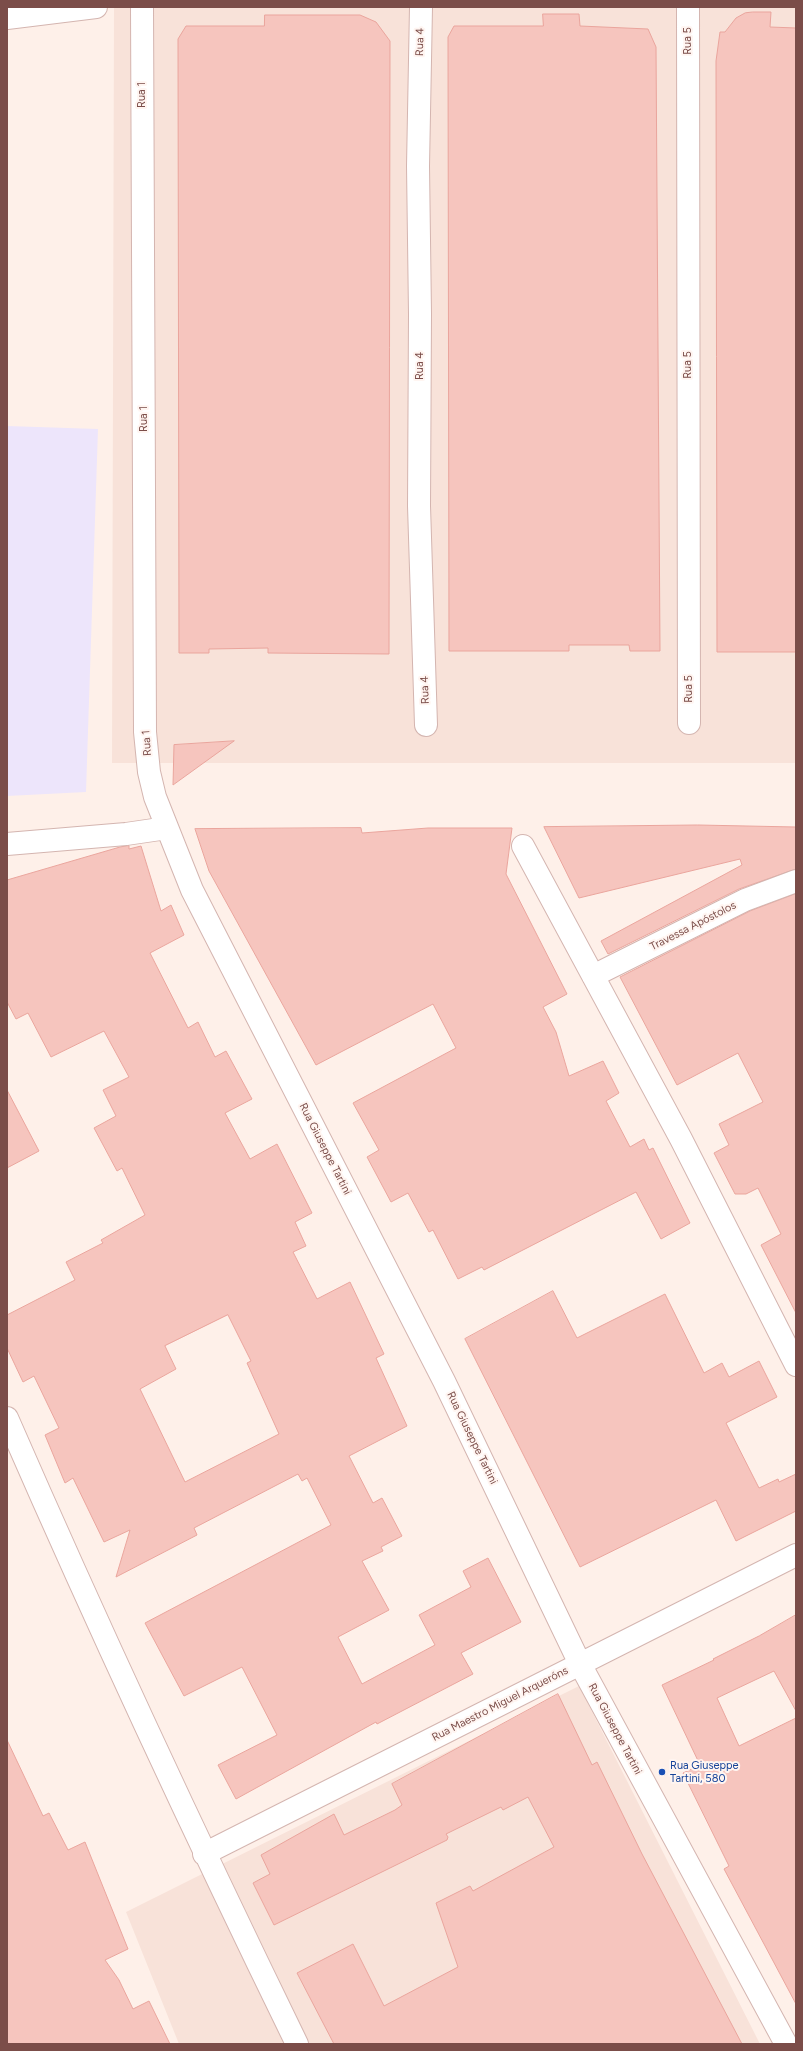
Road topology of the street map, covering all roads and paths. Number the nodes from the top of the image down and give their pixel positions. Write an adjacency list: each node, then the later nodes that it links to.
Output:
1 (96, 7): 5 (street)
2 (142, 7): 8 (street, Rua 1)
3 (421, 7): 7 (street, Rua 4)
4 (688, 7): 6 (street, Rua 5)
5 (7, 18)
6 (689, 723)
7 (426, 725)
8 (167, 828): 9 (street); 16 (street, Rua Giuseppe Tartini)
9 (7, 844)
10 (523, 846): 12 (street)
11 (796, 882): 12 (street, Travessa Apóstolos)
12 (593, 976): 13 (street)
13 (796, 1365)
14 (7, 1418): 17 (street)
15 (796, 1555): 16 (street, Rua Maestro Miguel Arqueróns)
16 (580, 1664): 17 (street, Rua Maestro Miguel Arqueróns); 19 (street, Rua Giuseppe Tartini)
17 (204, 1854): 18 (street)
18 (297, 2044)
19 (786, 2044)

